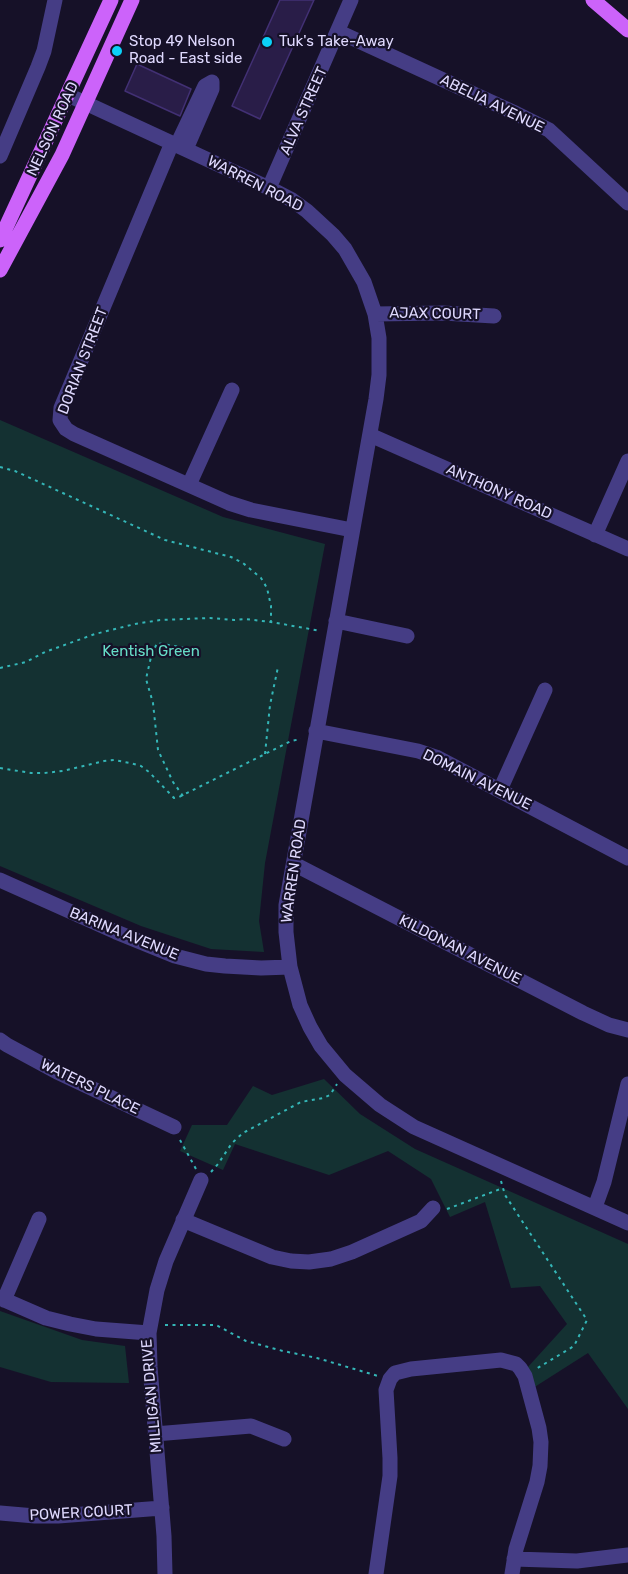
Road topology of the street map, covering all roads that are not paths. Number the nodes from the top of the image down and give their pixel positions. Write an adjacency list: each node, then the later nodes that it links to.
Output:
1 (55, 0): 13 (street)
2 (111, 0): 7 (main road, NELSON ROAD)
3 (120, 0): 7 (main road)
4 (132, 0): 11 (main road, NELSON ROAD)
5 (351, 0): 9 (street, ALVA STREET)
6 (593, 0): 8 (main road)
7 (99, 26): 10 (main road, NELSON ROAD)
8 (628, 30)
9 (339, 32): 14 (street, ALVA STREET); 15 (street, ABELIA AVENUE)
10 (68, 95): 11 (street, WARREN ROAD); 16 (main road, NELSON ROAD)
11 (85, 103): 12 (street, WARREN ROAD); 16 (main road, NELSON ROAD)
12 (178, 146): 14 (street, WARREN ROAD); 24 (street, DORIAN STREET)
13 (0, 156)
14 (269, 188): 19 (street, WARREN ROAD)
15 (628, 203)
16 (9, 226): 17 (main road, NELSON ROAD); 18 (main road, NELSON ROAD)
17 (0, 240)
18 (0, 270)
19 (375, 314): 20 (street, AJAX COURT); 22 (street, WARREN ROAD)
20 (494, 316)
21 (232, 390): 24 (street)
22 (370, 435): 25 (street, WARREN ROAD); 26 (street, ANTHONY ROAD)
23 (628, 461): 26 (street)
24 (189, 485): 25 (street, DORIAN STREET)
25 (352, 530): 28 (street, WARREN ROAD)
26 (595, 535): 27 (street, ANTHONY ROAD)
27 (628, 549)
28 (335, 627): 29 (street); 31 (street, WARREN ROAD)
29 (407, 636)
30 (545, 690): 32 (street)
31 (315, 736): 32 (street, DOMAIN AVENUE); 34 (street, WARREN ROAD)
32 (500, 790): 33 (street, DOMAIN AVENUE)
33 (628, 858)
34 (294, 864): 36 (street, WARREN ROAD); 37 (street, KILDONAN AVENUE)
35 (0, 880): 36 (street, BARINA AVENUE)
36 (290, 967): 43 (street, WARREN ROAD)
37 (628, 1030)
38 (2, 1047): 41 (street, WATERS PLACE)
39 (628, 1084): 40 (street)
40 (624, 1117): 43 (street)
41 (174, 1127)
42 (201, 1180): 46 (street)
43 (594, 1207): 47 (street, WARREN ROAD)
44 (433, 1208): 46 (street)
45 (39, 1219): 48 (street)
46 (183, 1220): 49 (street)
47 (628, 1222)
48 (2, 1299): 49 (street, MILLIGAN DRIVE)
49 (149, 1329): 50 (street, MILLIGAN DRIVE)
50 (155, 1434): 51 (street); 52 (street, MILLIGAN DRIVE)
51 (284, 1439)
52 (162, 1508): 53 (street, POWER COURT); 56 (street, MILLIGAN DRIVE)
53 (0, 1513)
54 (628, 1555): 55 (street)
55 (513, 1567): 57 (street)
56 (170, 1574)
57 (376, 1574)

